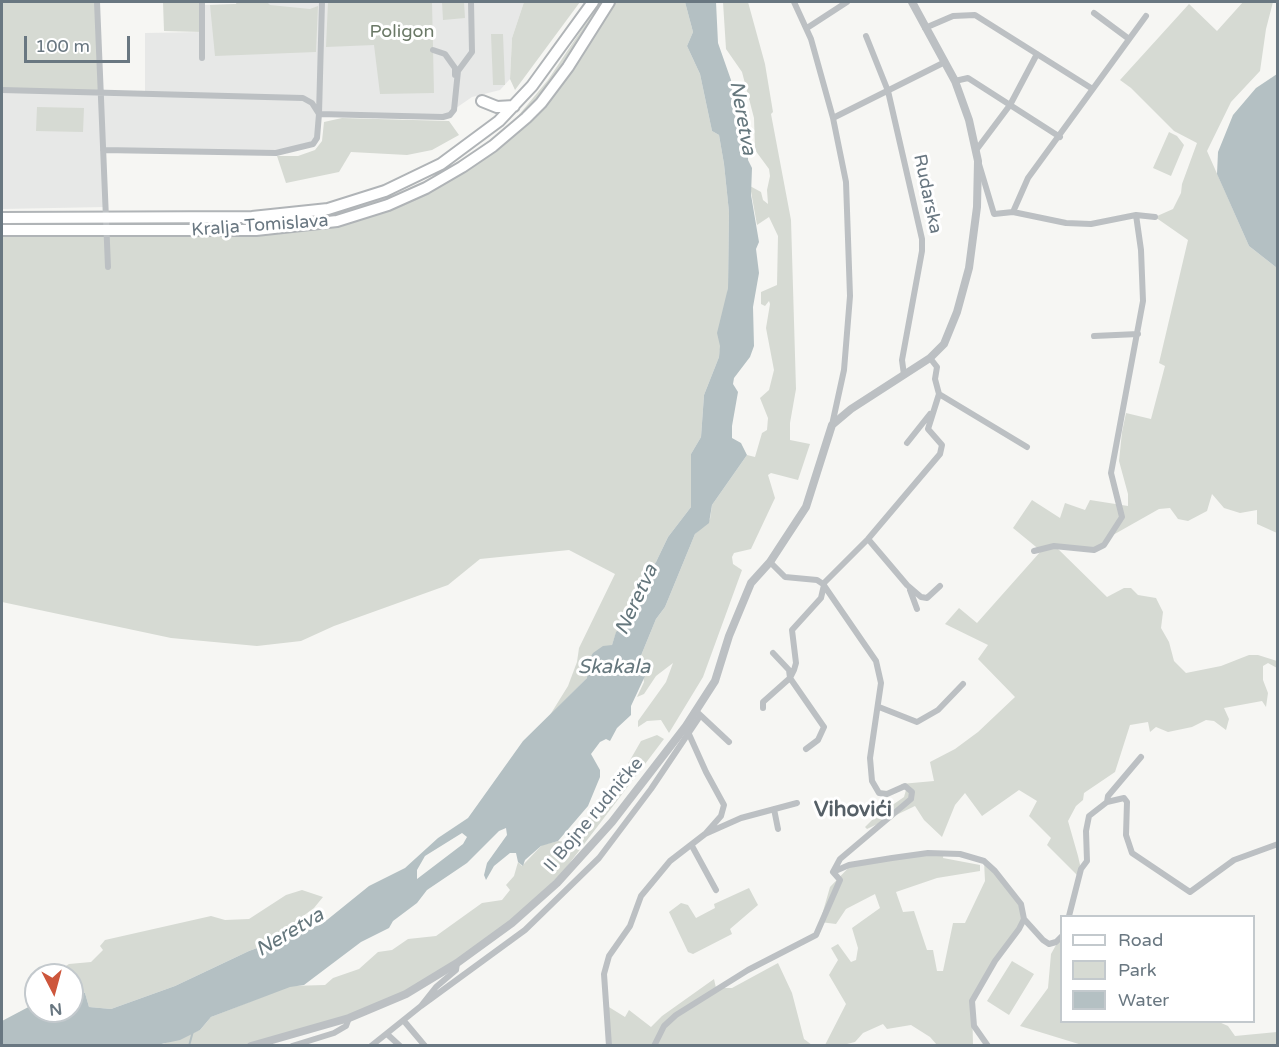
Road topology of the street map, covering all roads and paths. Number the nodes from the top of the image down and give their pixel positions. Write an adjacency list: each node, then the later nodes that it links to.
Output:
1 (97, 2): 25 (street)
2 (202, 2): 18 (street)
3 (322, 2): 29 (street)
4 (471, 2): 20 (street)
5 (593, 2): 28 (main road, Kralja Tomislava)
6 (609, 2): 41 (main road, Kralja Tomislava)
7 (794, 2): 12 (street)
8 (847, 2): 12 (street)
9 (912, 2): 13 (street)
10 (1094, 14): 15 (street)
11 (1146, 16): 15 (street)
12 (807, 28): 30 (street)
13 (925, 28): 17 (street); 19 (street)
14 (866, 36): 24 (street, Rudarska)
15 (1129, 39): 22 (street)
16 (433, 50): 20 (street)
17 (1037, 54): 22 (street); 27 (street)
18 (202, 58)
19 (945, 62): 21 (street); 24 (street)
20 (455, 79): 29 (street)
21 (955, 81): 27 (street); 32 (street)
22 (1091, 88): 31 (street)
23 (2, 90): 25 (street)
24 (888, 91): 30 (street); 46 (street, Rudarska)
25 (100, 93): 29 (street); 33 (street)
26 (482, 101): 28 (main road)
27 (1010, 105): 31 (street); 32 (street)
28 (514, 106): 39 (main road, Kralja Tomislava)
29 (319, 114): 33 (street)
30 (833, 118): 49 (street)
31 (1060, 137): 35 (street)
32 (976, 149): 34 (street)
33 (103, 150): 39 (street)
34 (978, 161): 35 (street); 45 (street)
35 (1013, 212): 36 (street)
36 (1136, 215): 37 (street); 43 (street)
37 (1155, 217)
38 (2, 218): 39 (main road, Kralja Tomislava)
39 (106, 218): 41 (street)
40 (2, 230): 41 (main road, Kralja Tomislava)
41 (106, 231): 42 (street)
42 (108, 267)
43 (1138, 334): 44 (street); 53 (street)
44 (1094, 336)
45 (930, 358): 46 (street); 47 (street)
46 (904, 375): 49 (street)
47 (939, 394): 48 (street); 51 (street)
48 (932, 412): 50 (street); 52 (street)
49 (832, 425): 54 (street, II Bojne rudničke)
50 (907, 443)
51 (1027, 447)
52 (868, 539): 55 (street); 56 (street)
53 (1034, 551)
54 (770, 562): 55 (street); 64 (street, II Bojne rudničke)
55 (823, 584): 60 (street); 62 (street)
56 (907, 585): 57 (street); 58 (street)
57 (940, 586)
58 (917, 609)
59 (773, 653): 60 (street)
60 (790, 678): 63 (street); 68 (street)
61 (963, 684): 62 (street)
62 (879, 707): 77 (street)
63 (763, 708)
64 (698, 713): 65 (street, II Bojne rudničke); 66 (street, II Bojne rudničke); 67 (street)
65 (686, 726): 66 (street); 82 (street, II Bojne rudničke)
66 (689, 735): 74 (street); 83 (street, II Bojne rudničke)
67 (729, 742)
68 (806, 748)
69 (1141, 757): 70 (street)
70 (1107, 802): 75 (street); 79 (street)
71 (797, 803): 72 (street)
72 (774, 809): 73 (street); 74 (street)
73 (778, 829)
74 (705, 834): 76 (street)
75 (1278, 843)
76 (692, 846): 78 (street); 94 (street)
77 (833, 872): 80 (street); 95 (street)
78 (716, 890)
79 (1069, 915)
80 (1024, 919): 81 (street); 96 (street)
81 (1060, 938)
82 (490, 939): 83 (street); 84 (street, II Bojne rudničke)
83 (501, 947): 85 (street, II Bojne rudničke)
84 (457, 963): 85 (street, II Bojne rudničke); 86 (street, II Bojne rudničke)
85 (421, 1006): 87 (street)
86 (349, 1018): 89 (street, II Bojne rudničke); 90 (street, II Bojne rudničke)
87 (404, 1021): 88 (street); 93 (street)
88 (387, 1034): 91 (street); 92 (street)
89 (251, 1046)
90 (292, 1046)
91 (371, 1046)
92 (400, 1046)
93 (425, 1046)
94 (609, 1046)
95 (654, 1046)
96 (988, 1046)

